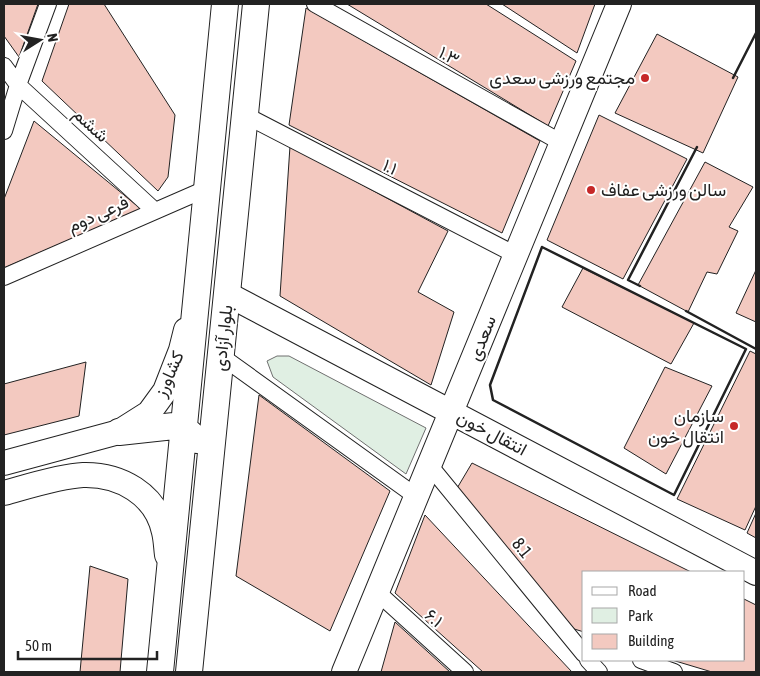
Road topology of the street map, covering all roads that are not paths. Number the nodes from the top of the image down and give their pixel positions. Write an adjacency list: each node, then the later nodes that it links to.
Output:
1 (48, 4): 7 (street)
2 (225, 4): 11 (main road, بلوار آزادی)
3 (256, 4): 8 (main road, بلوار آزادی)
4 (315, 4): 10 (street, ۱.۳)
5 (619, 4): 10 (main road, سعدی)
6 (4, 66): 7 (street, ششم)
7 (18, 85): 9 (street); 12 (street, ششم)
8 (245, 115): 13 (street, ۱.۱); 16 (main road, بلوار آزادی)
9 (4, 131)
10 (562, 143): 13 (main road, سعدی)
11 (208, 188): 12 (street, فرعی دوم); 14 (main road, بلوار آزادی)
12 (155, 211): 15 (street, فرعی دوم)
13 (516, 255): 18 (main road, سعدی)
14 (200, 270): 19 (main road, بلوار آزادی); 20 (main road, کشاورز)
15 (4, 277)
16 (227, 294): 17 (main road, بلوار آزادی); 18 (main road, انتقال خون)
17 (221, 356): 26 (street); 27 (main road, بلوار آزادی)
18 (451, 412): 23 (main road, سعدی); 28 (main road, انتقال خون)
19 (184, 428): 20 (main road); 27 (main road); 29 (main road, بلوار آزادی)
20 (119, 432): 21 (main road, کشاورز)
21 (32, 456): 22 (main road, کشاورز); 24 (main road)
22 (4, 463)
23 (430, 466): 26 (main road, سعدی); 31 (street, 8.1)
24 (39, 483): 25 (main road); 29 (main road)
25 (4, 493)
26 (416, 497): 30 (main road, سعدی)
27 (204, 525): 37 (main road, بلوار آزادی)
28 (756, 573)
29 (169, 581): 36 (main road, بلوار آزادی)
30 (377, 592): 38 (main road, سعدی); 39 (street, ۶.۱)
31 (562, 630): 32 (street); 33 (street, 8.1)
32 (582, 637)
33 (582, 652)
34 (589, 661): 40 (street)
35 (645, 661): 41 (street)
36 (160, 672)
37 (189, 672)
38 (344, 672)
39 (465, 672)
40 (599, 672)
41 (674, 672)

